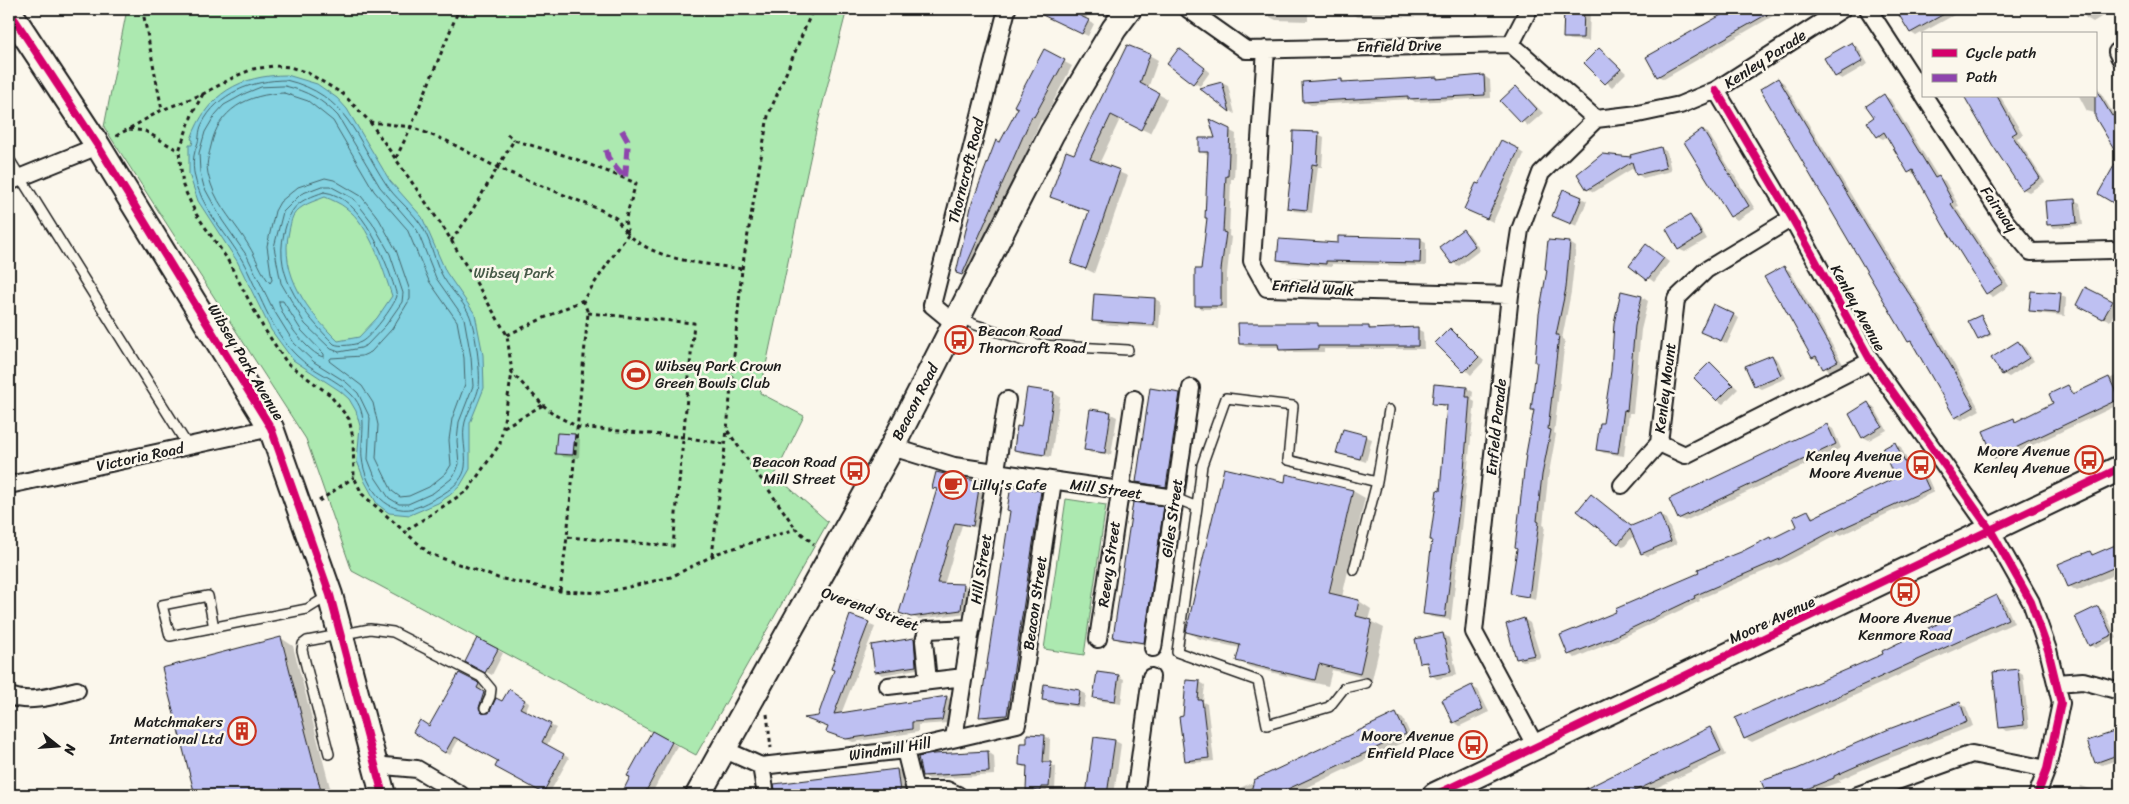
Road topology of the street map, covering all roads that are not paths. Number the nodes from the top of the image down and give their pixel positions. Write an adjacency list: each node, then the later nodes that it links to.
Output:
1 (1007, 9): 20 (street, Thorncroft Road)
2 (1130, 9): 20 (street, Beacon Road)
3 (1188, 9): 9 (street, Enfield Drive)
4 (1529, 9): 8 (street)
5 (1842, 9): 10 (street, Kenley Parade)
6 (1868, 9): 11 (street, Fairway)
7 (9, 11): 14 (street, Wibsey Park Avenue)
8 (1511, 44): 9 (street, Enfield Drive); 13 (street)
9 (1266, 49): 19 (street, Enfield Walk)
10 (1716, 90): 13 (street, Kenley Parade); 17 (street, Kenley Avenue)
11 (1922, 92)
12 (1926, 98): 18 (street, Fairway)
13 (1596, 119): 19 (street, Enfield Parade)
14 (98, 146): 16 (street); 27 (street, Wibsey Park Avenue)
15 (9, 159): 16 (lane)
16 (14, 180): 29 (lane)
17 (1792, 218): 22 (street, Kenley Avenue); 28 (street, Kenley Mount)
18 (2117, 248)
19 (1510, 295): 60 (street, Enfield Parade)
20 (957, 320): 21 (lane); 30 (street, Beacon Road)
21 (1128, 350)
22 (1871, 361): 28 (street, Kenley Mount); 40 (street, Kenley Avenue)
23 (1191, 388): 38 (street, Giles Street)
24 (1134, 399): 37 (street, Reevy Street)
25 (1007, 400): 32 (street, Hill Street)
26 (1389, 410): 34 (lane)
27 (271, 428): 29 (street, Victoria Road); 42 (street, Wibsey Park Avenue)
28 (1659, 442): 36 (street)
29 (188, 446): 35 (street, Victoria Road)
30 (892, 446): 32 (street, Mill Street); 61 (street, Beacon Road)
31 (2120, 468): 40 (street, Moore Avenue)
32 (996, 473): 33 (street, Mill Street); 44 (street, Hill Street)
33 (1054, 481): 37 (street, Mill Street); 58 (street, Beacon Street)
34 (1377, 482): 39 (lane); 41 (lane)
35 (9, 484)
36 (1622, 485)
37 (1120, 491): 38 (street, Mill Street); 46 (street, Reevy Street)
38 (1175, 498): 39 (lane); 47 (street, Giles Street)
39 (1197, 507): 51 (lane)
40 (1991, 531): 52 (street, Kenley Avenue); 60 (street, Moore Avenue)
41 (1354, 570)
42 (330, 595): 43 (lane); 45 (street, Wibsey Park Avenue)
43 (214, 628): 43 (lane)
44 (972, 628): 48 (street, Hill Street); 50 (street, Overend Street)
45 (339, 633): 57 (lane); 63 (lane); 64 (street, Wibsey Park Avenue)
46 (1098, 639)
47 (1153, 648)
48 (964, 677): 50 (street); 59 (street, Hill Street)
49 (1152, 677): 73 (street)
50 (928, 681): 53 (street)
51 (1366, 683)
52 (2056, 683): 55 (street); 66 (street, Kenley Avenue)
53 (888, 686)
54 (78, 690): 56 (street)
55 (2120, 691)
56 (9, 696)
57 (485, 708)
58 (1017, 724): 59 (street, Windmill Hill)
59 (954, 738): 62 (street, Windmill Hill)
60 (1536, 747): 67 (street, Moore Avenue)
61 (723, 749): 65 (street); 70 (street, Beacon Road)
62 (904, 750): 65 (street, Windmill Hill); 72 (street)
63 (329, 754)
64 (374, 764): 68 (street, Wibsey Park Avenue); 69 (street)
65 (767, 765): 71 (street)
66 (2047, 769): 74 (street); 75 (street, Kenley Avenue)
67 (1443, 793)
68 (383, 795)
69 (461, 795)
70 (698, 795)
71 (766, 795)
72 (958, 795)
73 (1135, 795)
74 (1858, 795)
75 (2036, 795)

